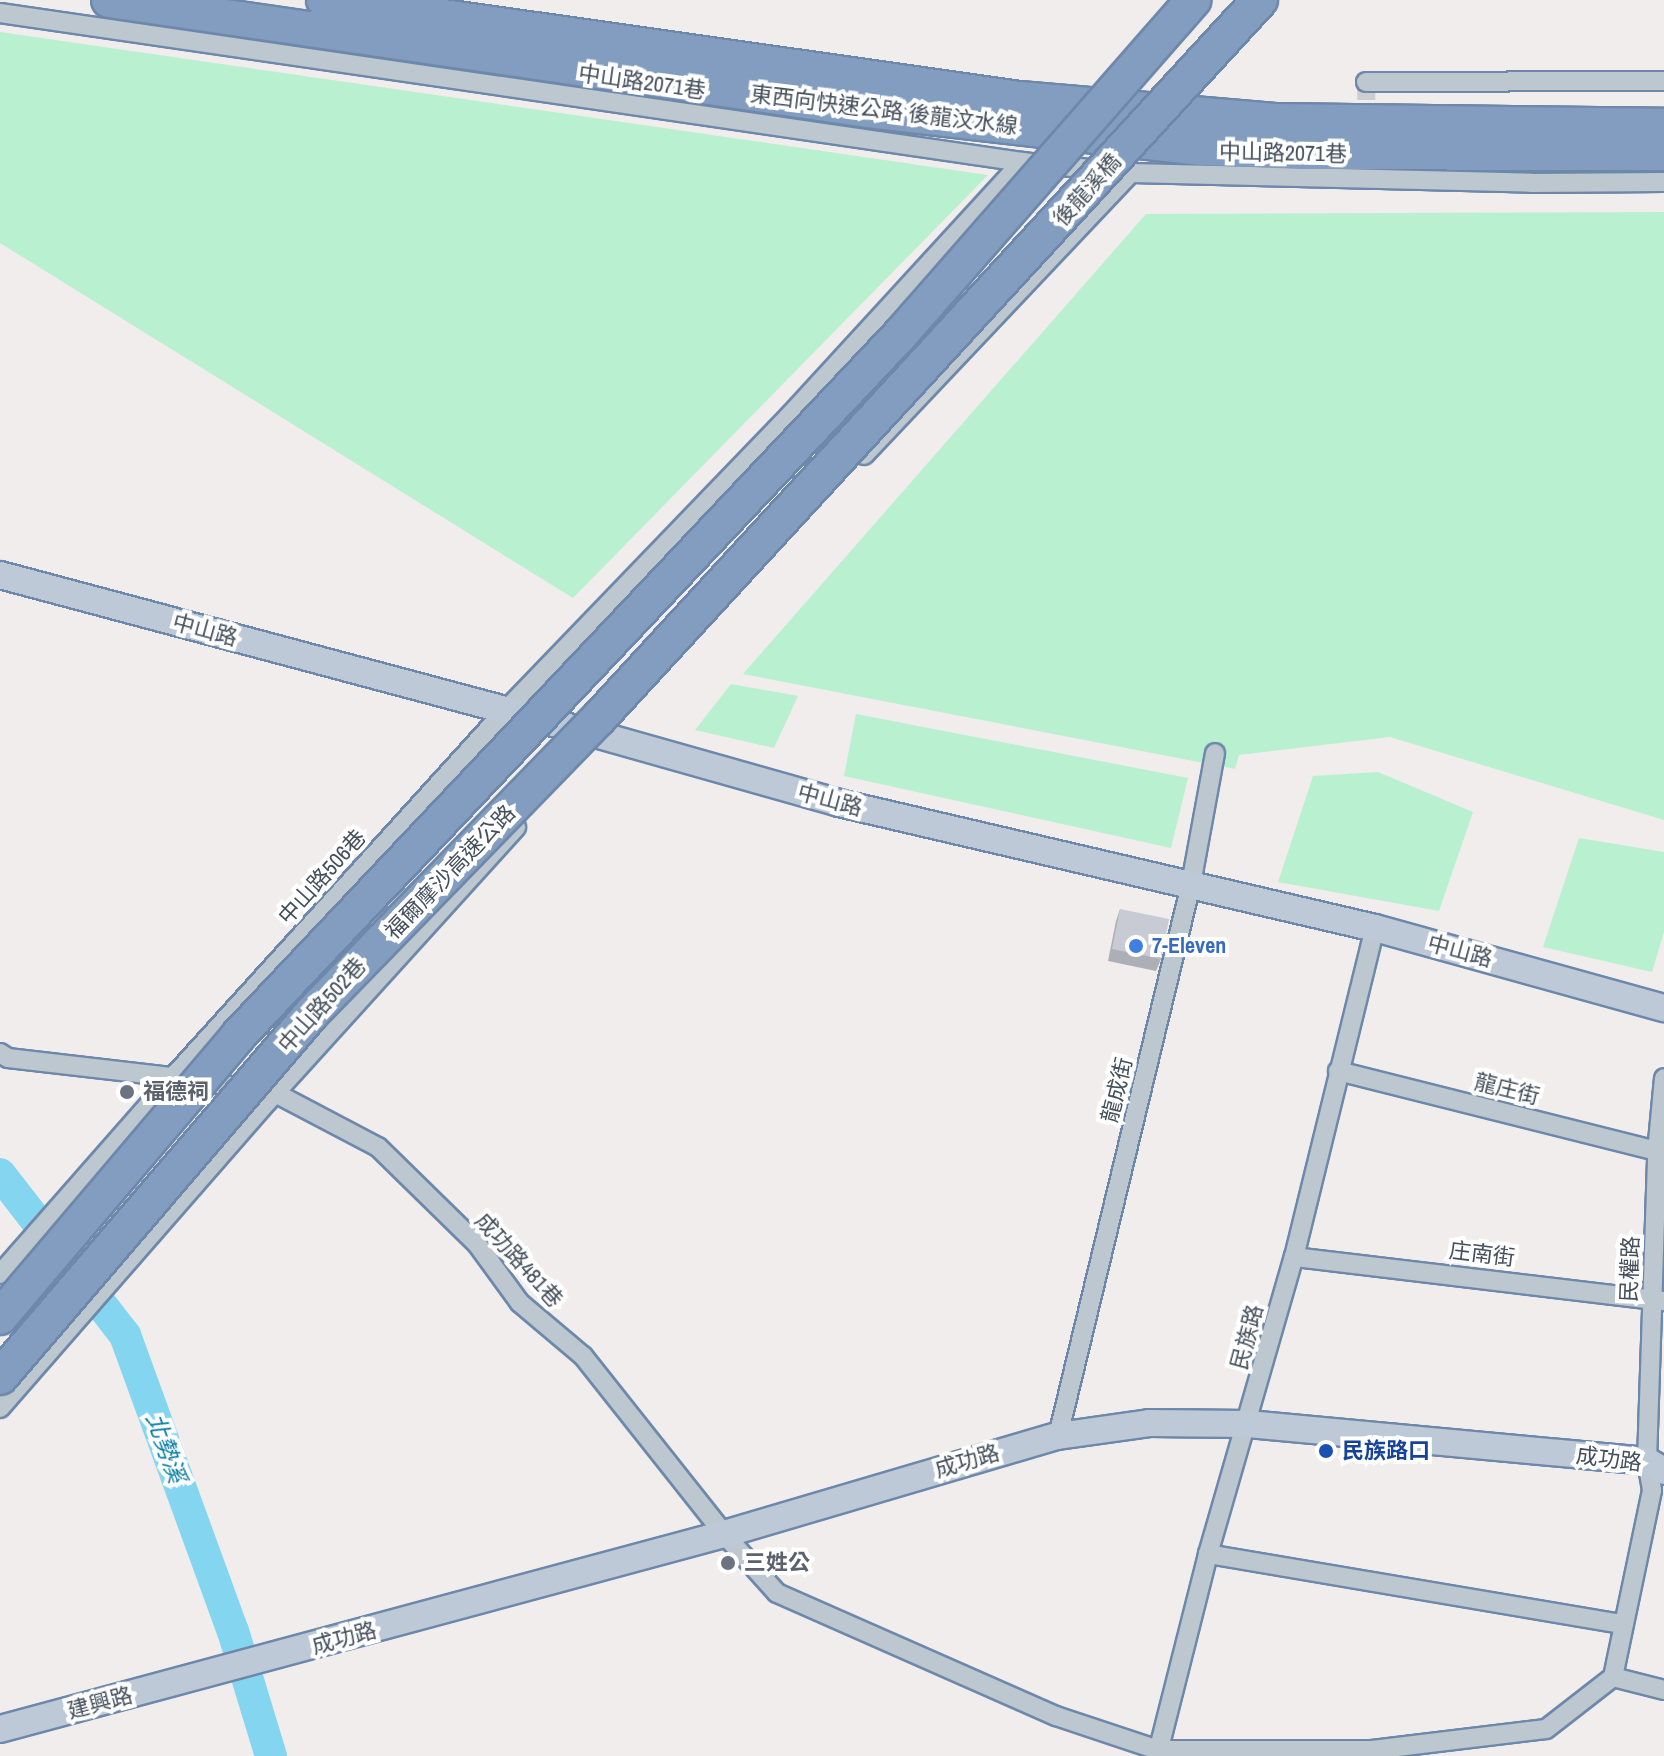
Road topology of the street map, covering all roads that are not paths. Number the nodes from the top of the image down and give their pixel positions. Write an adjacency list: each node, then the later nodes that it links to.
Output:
1 (109, 0): 9 (highway, 東西向快速公路 後龍汶水線)
2 (324, 0): 8 (highway, 東西向快速公路 後龍汶水線)
3 (1193, 0): 13 (highway, 後龍溪橋, bridge)
4 (1260, 0): 14 (highway, 後龍溪橋, bridge)
5 (0, 13): 10 (street, 中山路2071巷)
6 (1664, 81): 7 (street)
7 (1366, 82)
8 (1664, 126)
9 (1664, 153)
10 (1022, 162): 11 (street, 中山路2071巷); 16 (street, 中山路506巷)
11 (1131, 173): 12 (street, 中山路2071巷); 17 (street, 中山路502巷)
12 (1664, 182)
13 (901, 334): 31 (highway, 福爾摩沙高速公路, bridge)
14 (914, 380): 32 (highway, 福爾摩沙高速公路, bridge)
15 (0, 575): 16 (main road, 中山路)
16 (506, 710): 17 (main road, 中山路); 24 (street, 中山路506巷)
17 (599, 735): 19 (main road, 中山路); 26 (street, 中山路502巷)
18 (1215, 753): 19 (street, 龍成街)
19 (1191, 884): 20 (main road, 中山路); 35 (street, 龍成街)
20 (1375, 928): 21 (main road, 中山路); 23 (street, 民族路)
21 (1664, 1008)
22 (0, 1053): 24 (street, 成功路481巷)
23 (1338, 1071): 27 (street, 龍庄街); 28 (street, 民族路)
24 (173, 1077): 26 (street, 成功路481巷); 29 (street, 中山路506巷)
25 (1664, 1078): 27 (street, 民權路)
26 (271, 1098): 33 (street, 中山路502巷); 37 (street, 成功路481巷)
27 (1660, 1153): 30 (street, 民權路)
28 (1294, 1257): 30 (street, 庄南街); 34 (street, 民族路)
29 (0, 1274)
30 (1659, 1300): 36 (street, 民權路)
31 (0, 1317)
32 (0, 1377)
33 (0, 1408)
34 (1248, 1424): 35 (main road, 成功路); 36 (main road, 成功路); 38 (street, 民族路)
35 (1058, 1436): 37 (main road, 成功路)
36 (1655, 1466): 39 (street, 民權路)
37 (724, 1534): 40 (main road, 成功路); 44 (street, 成功路481巷)
38 (1208, 1554): 39 (street); 44 (street, 民族路)
39 (1622, 1624): 41 (street, 民權路)
40 (199, 1676): 43 (main road, 建興路)
41 (1613, 1677): 42 (street); 44 (street, 成功路481巷)
42 (1664, 1690)
43 (0, 1729)
44 (1158, 1753)

